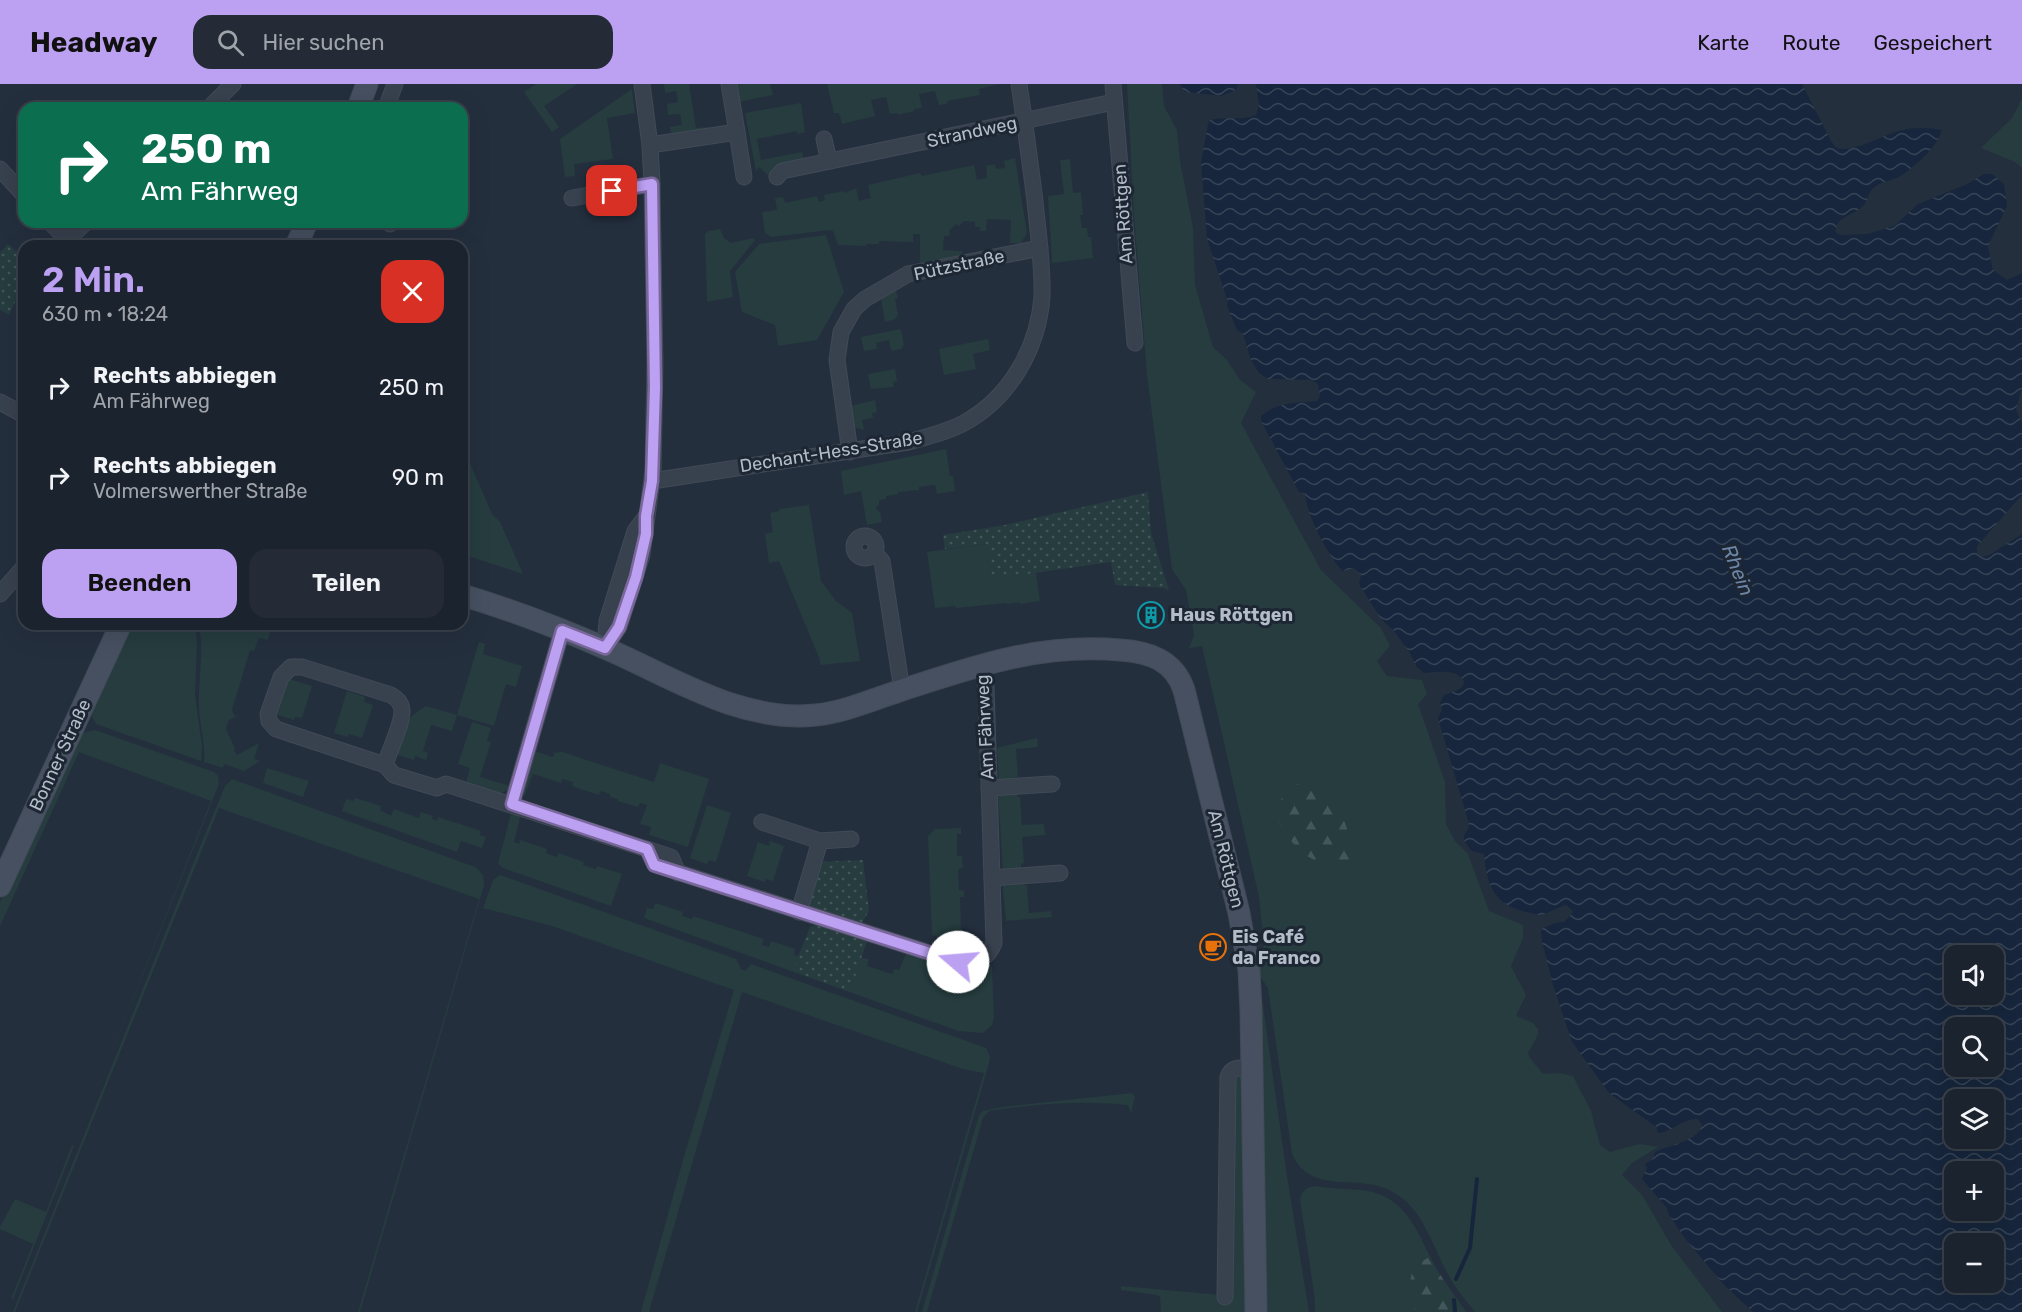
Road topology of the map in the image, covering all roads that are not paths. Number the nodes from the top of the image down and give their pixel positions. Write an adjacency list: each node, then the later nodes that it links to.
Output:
1 (233, 84): 8 (street)
2 (367, 84): 9 (street)
3 (395, 84): 10 (street)
4 (642, 84): 15 (street)
5 (729, 84): 13 (street)
6 (1020, 84): 12 (street, Dechant-Hess-Straße)
7 (1113, 84): 11 (street, Am Röttgen)
8 (215, 102)
9 (360, 102)
10 (388, 102)
11 (1114, 102): 12 (street, Strandweg); 28 (street, Am Röttgen)
12 (1024, 121): 16 (street, Strandweg); 27 (street, Dechant-Hess-Straße)
13 (737, 132): 15 (street); 18 (street)
14 (824, 139): 16 (street)
15 (650, 145): 20 (street)
16 (830, 161): 19 (street, Strandweg)
17 (0, 169): 21 (street)
18 (744, 177)
19 (777, 177)
20 (652, 184): 22 (street); 32 (street)
21 (18, 188)
22 (572, 198)
23 (56, 228): 26 (street)
24 (80, 228): 25 (street)
25 (67, 240)
26 (67, 240)
27 (1040, 248): 31 (street, Dechant-Hess-Straße); 31 (street, Pützstraße)
28 (1135, 343)
29 (0, 402): 30 (street)
30 (18, 412)
31 (850, 452): 32 (street, Dechant-Hess-Straße)
32 (652, 481): 39 (street)
33 (875, 553): 41 (street)
34 (18, 574): 35 (street)
35 (0, 594)
36 (468, 598): 38 (street)
37 (118, 630): 51 (street, Bonner Straße)
38 (562, 631): 39 (street); 45 (street)
39 (605, 648): 41 (street)
40 (982, 665): 41 (street); 44 (street, Am Fährweg); 53 (street, Am Röttgen)
41 (902, 690)
42 (385, 765): 42 (street, Am Fährweg); 45 (street, Am Fährweg)
43 (1052, 784): 44 (street, Am Fährweg)
44 (989, 789): 50 (street, Am Fährweg)
45 (512, 804): 52 (street, Am Fährweg)
46 (762, 822): 48 (street)
47 (851, 839): 48 (street)
48 (820, 841): 52 (street)
49 (1060, 873): 50 (street)
50 (992, 878): 52 (street, Am Fährweg)
51 (0, 886)
52 (799, 912)
53 (1251, 1068): 54 (street); 55 (street, Am Röttgen)
54 (1225, 1297)
55 (1256, 1312)

